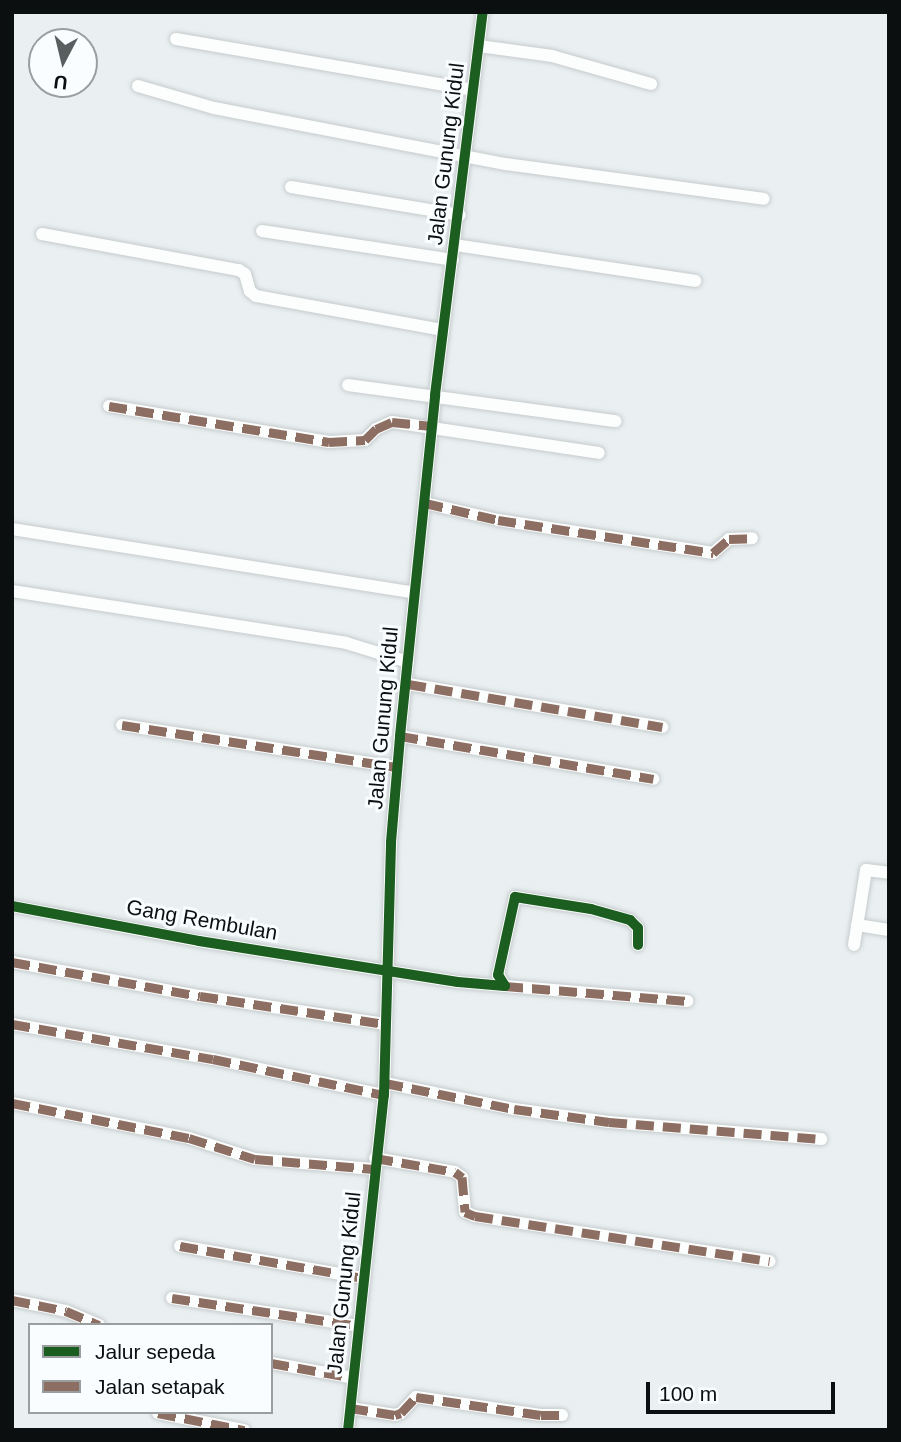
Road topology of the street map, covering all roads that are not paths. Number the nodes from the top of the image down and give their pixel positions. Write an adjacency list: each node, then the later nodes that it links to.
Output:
1 (483, 12): 3 (street, Jalan Gunung Kidul)
2 (176, 39): 6 (street)
3 (479, 46): 4 (street); 6 (street, Jalan Gunung Kidul)
4 (651, 84)
5 (138, 86): 7 (street)
6 (473, 90): 7 (street, Jalan Gunung Kidul)
7 (464, 156): 9 (street); 10 (street, Jalan Gunung Kidul)
8 (291, 187): 10 (street)
9 (764, 199)
10 (460, 215): 13 (street, Jalan Gunung Kidul)
11 (262, 231): 14 (street)
12 (43, 233): 16 (street)
13 (455, 245): 14 (street, Jalan Gunung Kidul); 15 (street)
14 (453, 260): 16 (street, Jalan Gunung Kidul)
15 (695, 281)
16 (443, 330): 18 (street, Jalan Gunung Kidul)
17 (348, 386): 18 (street)
18 (435, 395): 20 (street); 21 (street, Jalan Gunung Kidul)
19 (109, 406): 21 (street)
20 (616, 421)
21 (432, 426): 22 (street); 23 (street, Jalan Gunung Kidul)
22 (599, 453)
23 (425, 503): 25 (street); 27 (street, Jalan Gunung Kidul)
24 (12, 529): 27 (street)
25 (751, 538)
26 (12, 592): 28 (street)
27 (414, 593): 28 (street, Jalan Gunung Kidul)
28 (408, 662): 29 (street, Jalan Gunung Kidul)
29 (408, 684): 31 (street); 32 (street, Jalan Gunung Kidul)
30 (122, 725): 33 (street)
31 (662, 727)
32 (400, 736): 33 (street, Jalan Gunung Kidul); 34 (street)
33 (398, 767): 42 (street, Jalan Gunung Kidul)
34 (653, 779)
35 (889, 873): 37 (street)
36 (12, 906): 42 (street, Gang Rembulan)
37 (858, 925): 38 (street); 40 (street)
38 (889, 930)
39 (638, 945): 43 (street)
40 (855, 945)
41 (12, 962): 46 (street)
42 (386, 970): 43 (street, Gang Rembulan); 46 (street, Jalan Gunung Kidul)
43 (505, 986): 44 (street, Gang Rembulan)
44 (687, 1001)
45 (12, 1024): 47 (street)
46 (384, 1024): 47 (street, Jalan Gunung Kidul)
47 (384, 1089): 49 (street); 50 (street, Jalan Gunung Kidul)
48 (12, 1103): 50 (street)
49 (821, 1139)
50 (375, 1164): 52 (street); 53 (street, Jalan Gunung Kidul)
51 (180, 1246): 53 (street)
52 (770, 1261)
53 (364, 1278): 57 (street, Jalan Gunung Kidul)
54 (172, 1298): 57 (street)
55 (12, 1300): 56 (street)
56 (94, 1323)
57 (359, 1326): 59 (street, Jalan Gunung Kidul)
58 (273, 1363): 59 (street)
59 (354, 1378): 60 (street, Jalan Gunung Kidul)
60 (350, 1408): 62 (street); 64 (street, Jalan Gunung Kidul)
61 (163, 1414): 63 (street)
62 (562, 1415)
63 (244, 1430)
64 (348, 1430)

